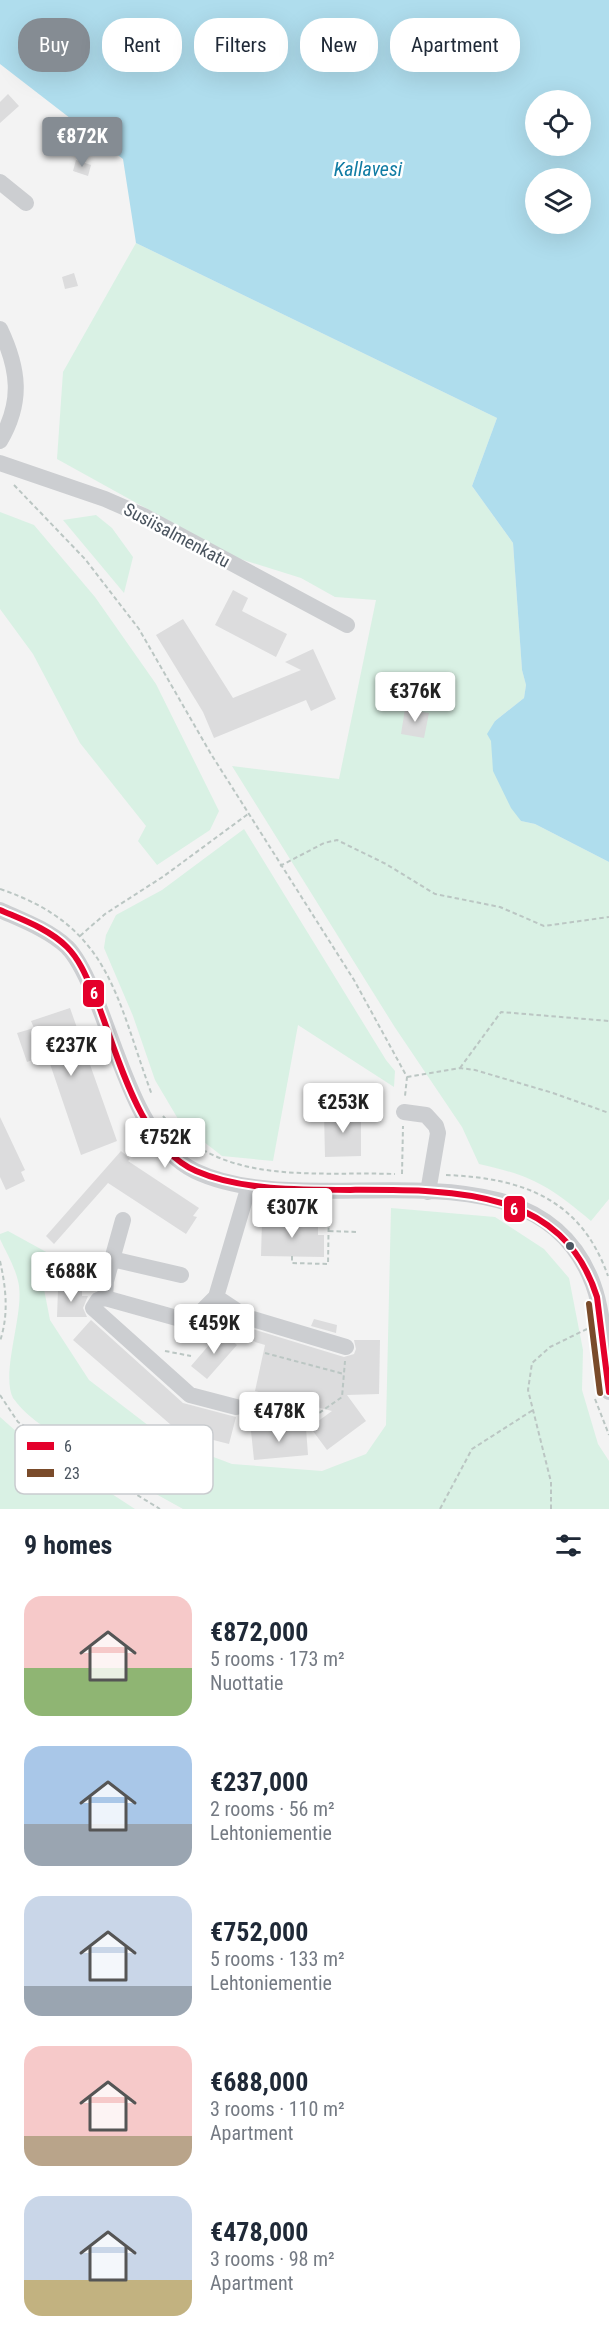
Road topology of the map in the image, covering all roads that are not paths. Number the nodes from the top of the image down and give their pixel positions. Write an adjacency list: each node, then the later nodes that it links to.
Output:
1 (0, 182): 2 (street)
2 (26, 202)
3 (0, 329): 4 (street)
4 (0, 441)
5 (0, 463): 6 (street, Susiisalmenkatu)
6 (347, 625)
7 (0, 910): 9 (street)
8 (404, 1112): 10 (street)
9 (248, 1189): 10 (street); 14 (street)
10 (428, 1192): 16 (street)
11 (123, 1220): 12 (street)
12 (112, 1259): 13 (street); 15 (street)
13 (181, 1275)
14 (216, 1297): 15 (street); 17 (street)
15 (105, 1298): 19 (street)
16 (603, 1302): 18 (street)
17 (346, 1347)
18 (609, 1392)
19 (236, 1407)

